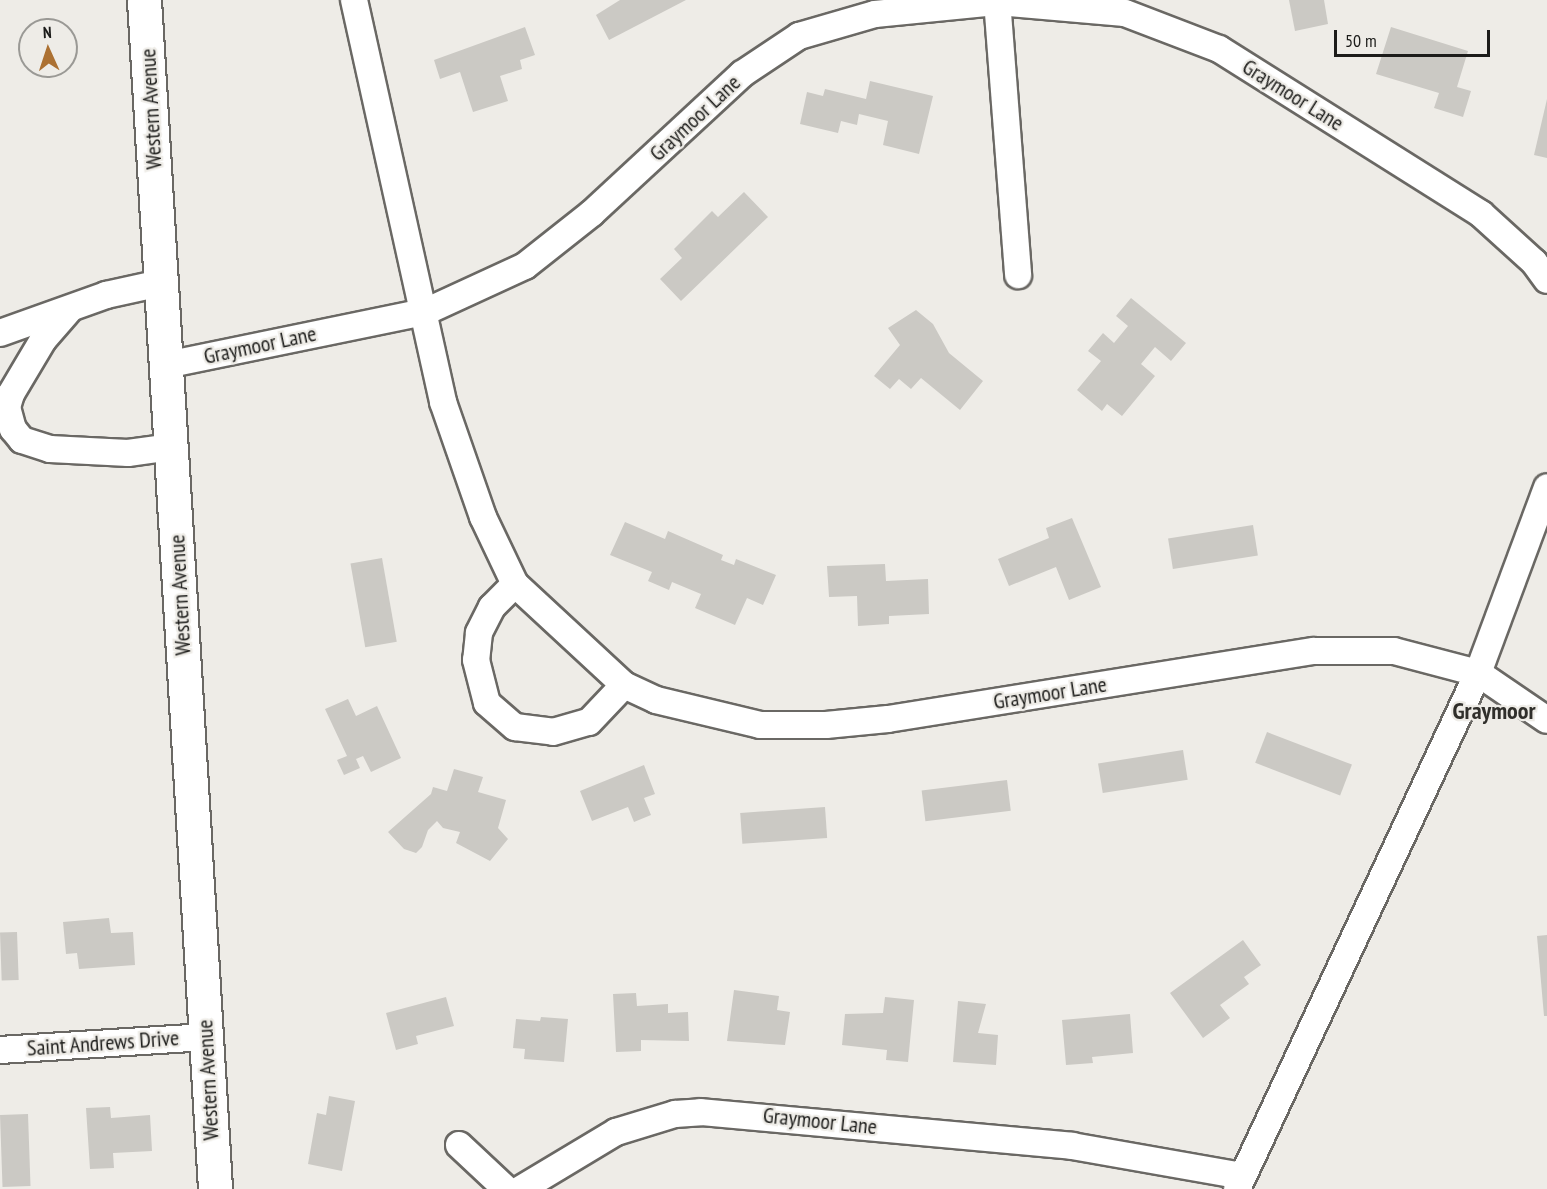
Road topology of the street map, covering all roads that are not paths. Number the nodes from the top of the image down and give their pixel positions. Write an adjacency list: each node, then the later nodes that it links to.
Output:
1 (144, 0): 6 (main road, Western Avenue)
2 (354, 0): 8 (street, Graymoor Lane)
3 (997, 1): 4 (street); 5 (street, Graymoor Lane); 8 (street, Graymoor Lane)
4 (1018, 274)
5 (1547, 280)
6 (161, 283): 7 (street); 10 (main road, Western Avenue)
7 (70, 309): 9 (street); 11 (street)
8 (425, 312): 10 (street, Graymoor Lane); 13 (street, Graymoor Lane)
9 (0, 333)
10 (166, 365): 11 (main road, Western Avenue)
11 (171, 447): 17 (main road, Western Avenue)
12 (1547, 487): 14 (street, Graymoor Lane)
13 (515, 584): 15 (street, Graymoor Lane); 15 (street)
14 (1478, 673): 15 (street, Graymoor Lane); 16 (street, Graymoor Lane); 20 (street, Graymoor Lane)
15 (624, 685)
16 (1547, 720)
17 (206, 1037): 18 (street, Saint Andrews Drive); 21 (main road, Western Avenue)
18 (0, 1050)
19 (459, 1144): 22 (street)
20 (1240, 1182): 23 (street, Graymoor Lane)
21 (215, 1189)
22 (507, 1189)
23 (521, 1189)

